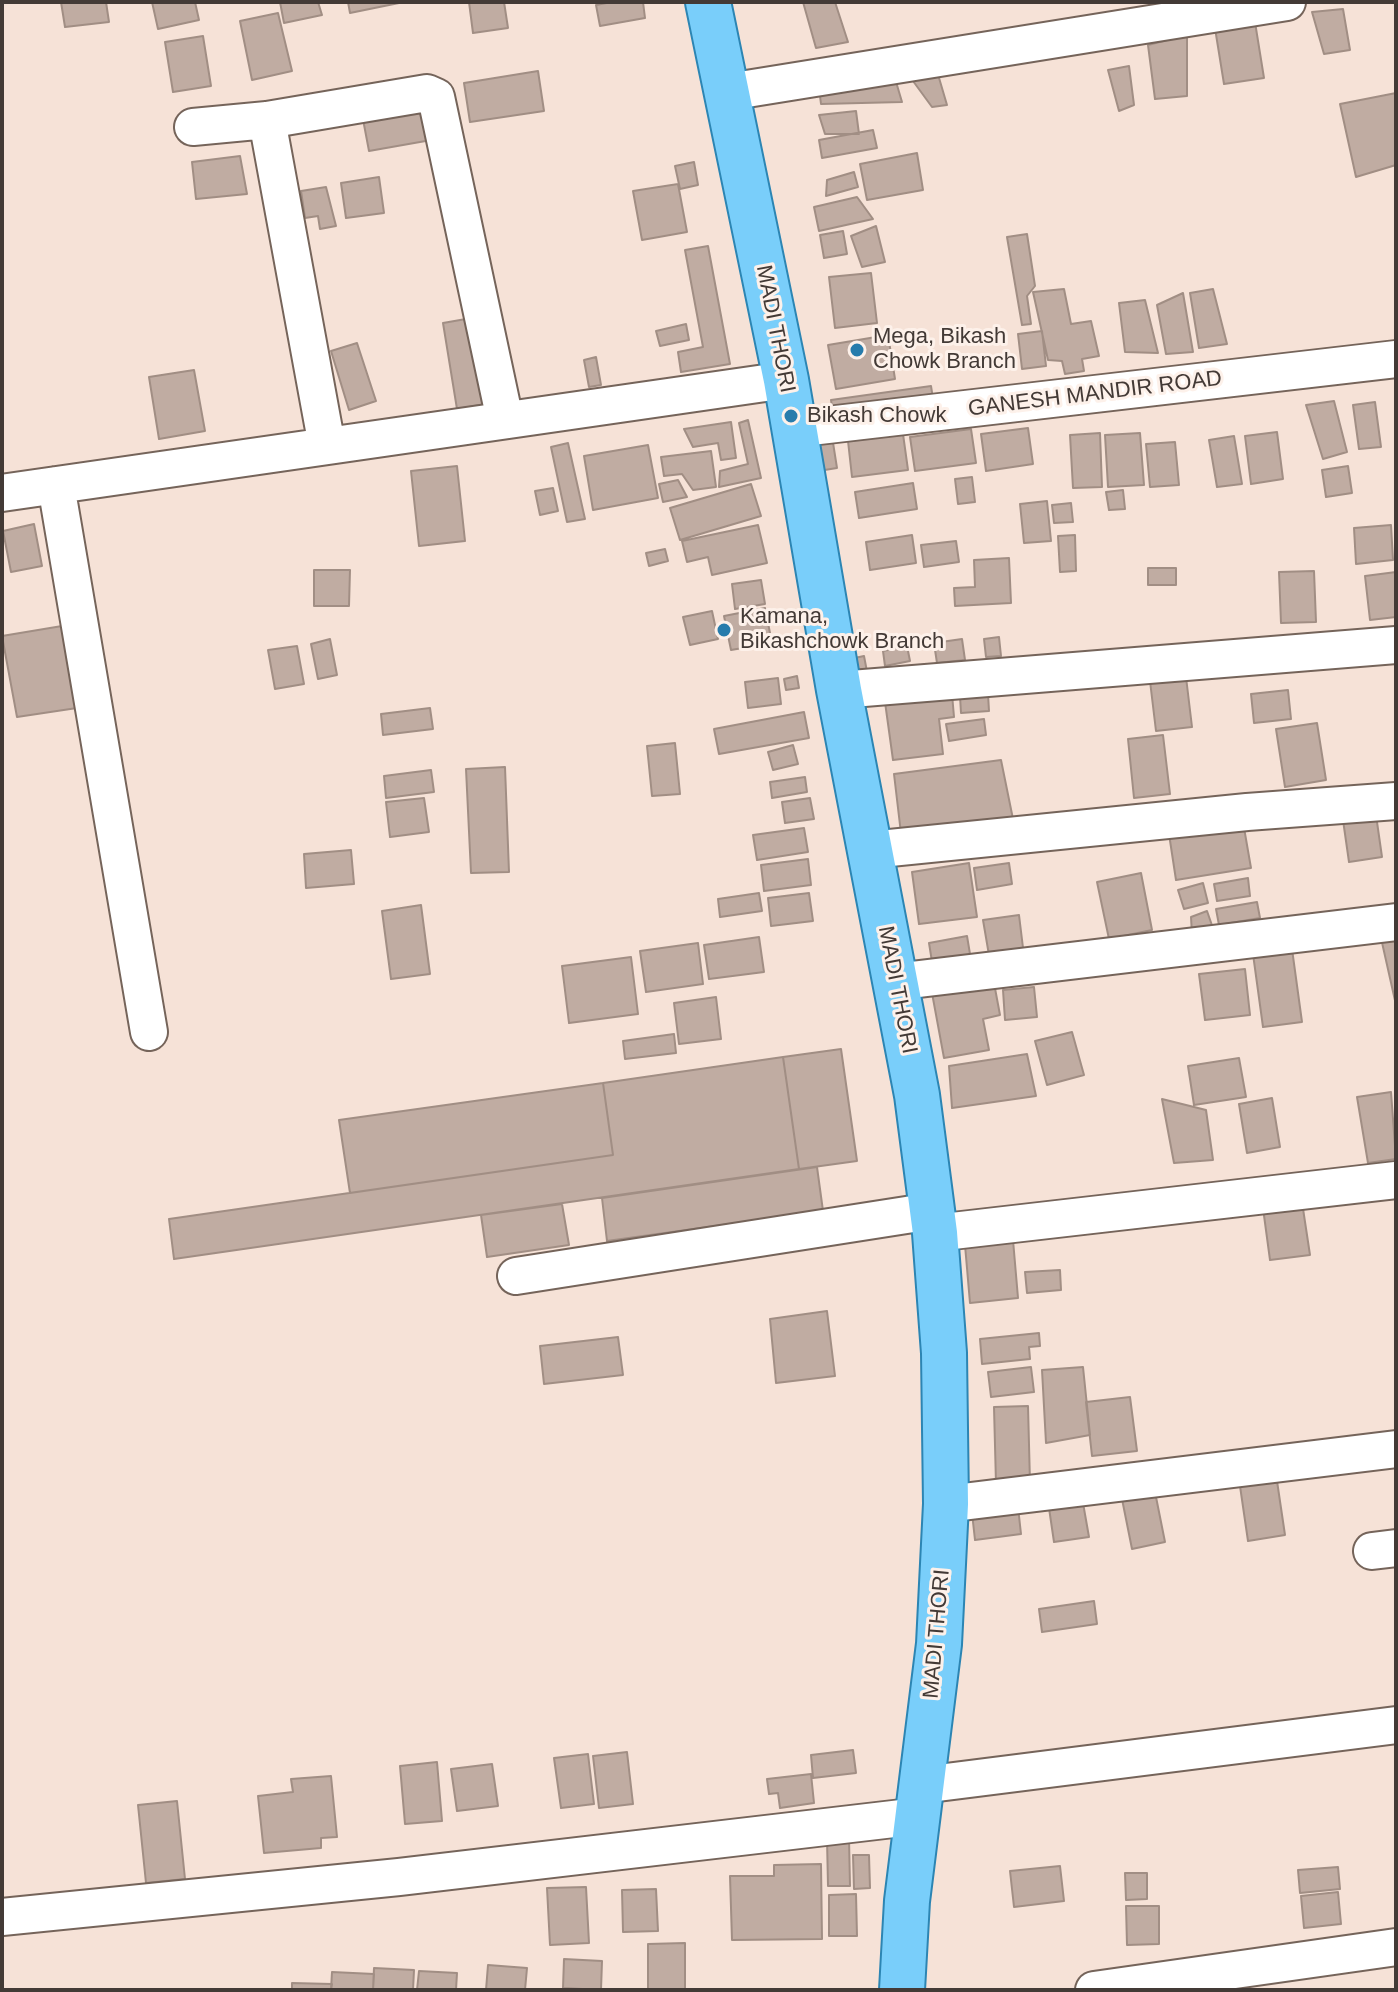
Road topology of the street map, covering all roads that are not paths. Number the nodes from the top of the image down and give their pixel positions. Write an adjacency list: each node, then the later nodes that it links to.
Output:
1 (708, 2): 3 (main road, MADI THORI)
2 (1287, 2): 3 (street)
3 (728, 92): 7 (main road, MADI THORI)
4 (267, 120): 5 (street); 8 (street); 10 (street)
5 (193, 127)
6 (1396, 359): 9 (street, GANESH MANDIR ROAD)
7 (786, 380): 8 (street); 9 (main road, MADI THORI)
8 (505, 420): 10 (street)
9 (793, 429): 14 (main road, MADI THORI)
10 (327, 446): 11 (street)
11 (56, 485): 12 (street); 19 (street)
12 (2, 493)
13 (1396, 645): 14 (street)
14 (839, 690): 16 (main road, MADI THORI)
15 (1396, 801): 16 (street)
16 (870, 850): 18 (main road, MADI THORI)
17 (1396, 922): 18 (street)
18 (894, 982): 21 (main road, MADI THORI)
19 (149, 1032)
20 (1396, 1180): 21 (street)
21 (933, 1222): 22 (street); 24 (main road, MADI THORI)
22 (516, 1276)
23 (1396, 1449): 24 (street)
24 (946, 1504): 26 (main road, MADI THORI)
25 (1396, 1725): 26 (street)
26 (920, 1801): 27 (street); 29 (main road, MADI THORI)
27 (2, 1917)
28 (1396, 1947): 30 (street)
29 (902, 1990)
30 (1094, 1990)

